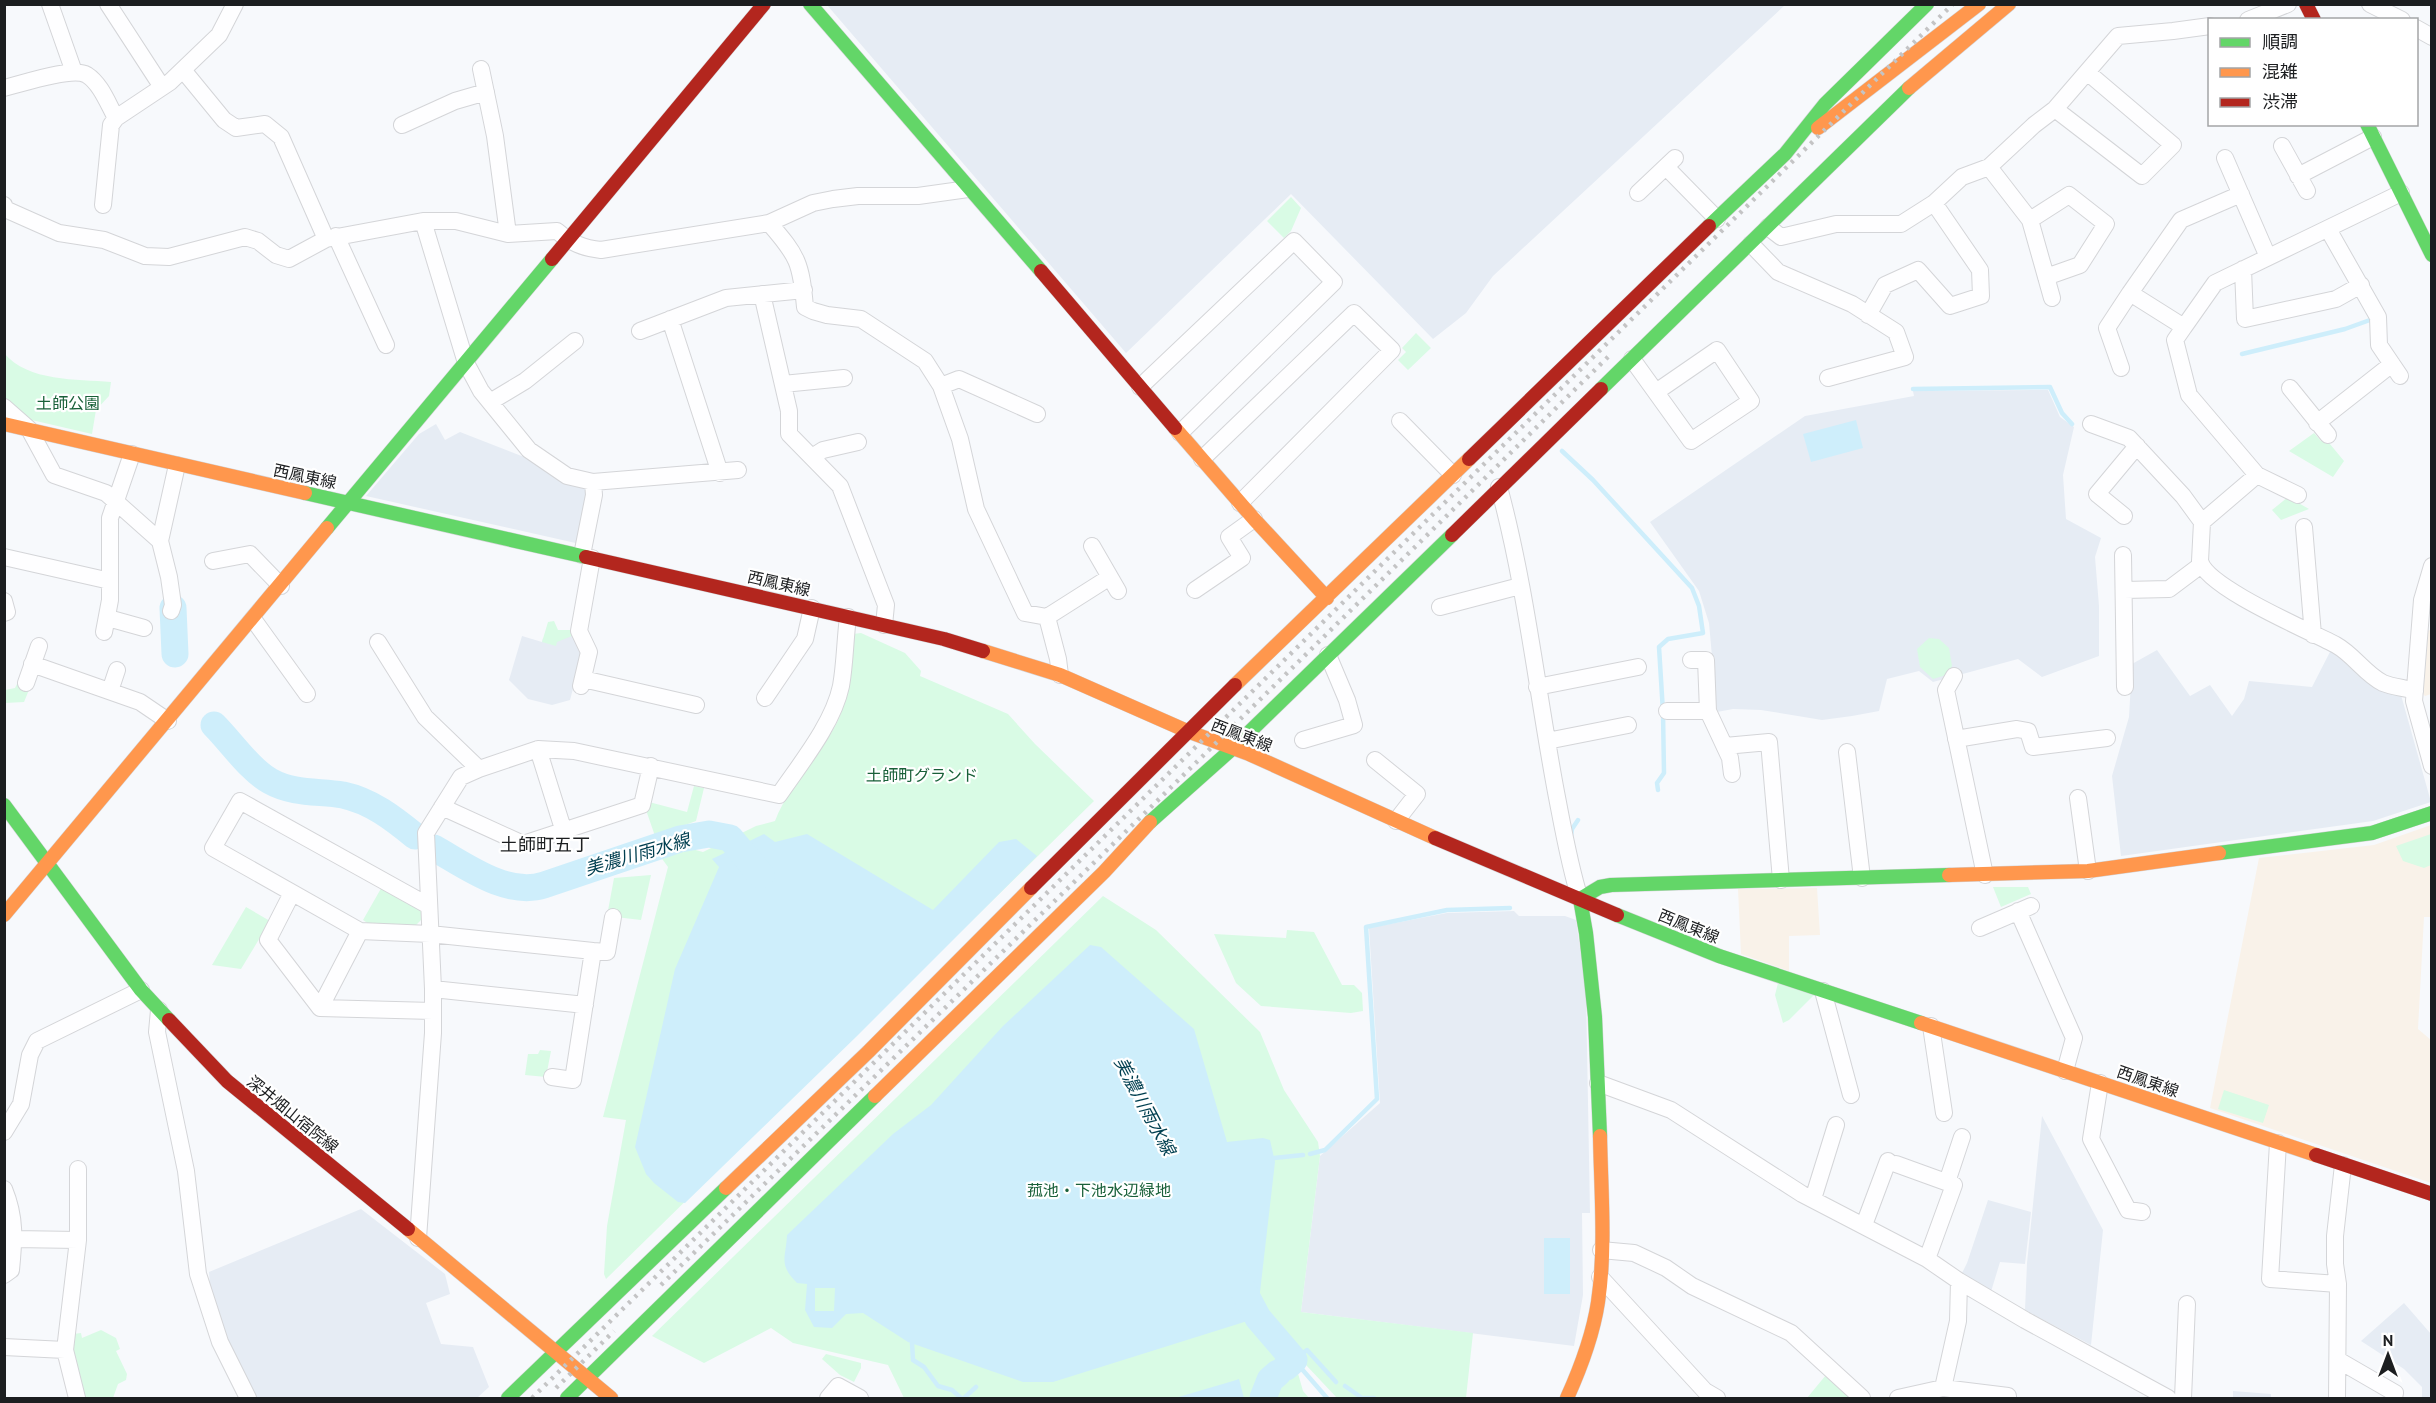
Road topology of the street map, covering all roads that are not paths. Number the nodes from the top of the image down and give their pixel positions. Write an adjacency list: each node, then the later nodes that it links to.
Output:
1 (50, 4): 20 (street)
2 (108, 4): 22 (street)
3 (235, 4): 19 (street)
4 (764, 4): 50 (main road)
5 (810, 4): 34 (main road)
6 (1927, 4): 30 (main road)
7 (1978, 4): 30 (main road)
8 (2009, 4): 46 (main road)
9 (2288, 4): 12 (street)
10 (2306, 4): 13 (main road)
11 (2370, 4): 14 (street)
12 (2252, 18)
13 (2313, 18)
14 (2398, 18)
15 (2208, 26): 21 (street)
16 (2418, 29): 17 (street)
17 (2432, 37)
18 (481, 69): 24 (street)
19 (183, 70): 22 (street); 49 (street)
20 (74, 72): 23 (street); 26 (street)
21 (2086, 72): 25 (street); 25 (street)
22 (162, 87): 26 (street)
23 (4, 88)
24 (486, 92): 27 (street); 48 (street)
25 (2055, 109): 32 (street)
26 (116, 118): 41 (street)
27 (402, 125)
28 (2370, 131): 33 (street); 37 (main road)
29 (2282, 146): 33 (street)
30 (1785, 154): 42 (main road)
31 (2225, 158): 38 (street)
32 (1989, 167): 39 (street); 43 (street)
33 (2298, 176): 35 (street)
34 (968, 189): 45 (street); 74 (main road)
35 (2307, 191)
36 (1638, 193): 42 (street)
37 (2401, 193): 47 (street); 52 (main road)
38 (2241, 194): 53 (street); 58 (street)
39 (1934, 203): 46 (street); 61 (street)
40 (4, 205): 49 (street)
41 (103, 205)
42 (1717, 219): 93 (main road)
43 (2030, 220): 55 (street); 55 (street)
44 (423, 221): 48 (street); 49 (street); 68 (street)
45 (769, 223): 50 (street); 57 (street)
46 (1768, 227): 51 (main road)
47 (2328, 229): 53 (street); 56 (street)
48 (508, 234): 50 (street)
49 (331, 238): 66 (street)
50 (568, 241): 68 (main road)
51 (1751, 244): 61 (street); 67 (main road)
52 (2432, 255)
53 (2268, 257): 54 (street)
54 (2243, 269): 56 (street); 63 (street)
55 (2046, 277): 60 (street)
56 (2361, 285): 75 (street)
57 (804, 290): 59 (street); 73 (street)
58 (2130, 293): 63 (street); 69 (street)
59 (762, 294): 62 (street); 72 (street)
60 (2052, 298)
61 (1868, 315): 71 (street)
62 (670, 319): 64 (street); 92 (street)
63 (2184, 327): 94 (street)
64 (640, 331)
65 (576, 341): 77 (street)
66 (386, 345)
67 (1632, 359): 76 (street); 96 (main road)
68 (466, 363): 77 (street); 99 (main road)
69 (2121, 368)
70 (844, 378): 72 (street)
71 (1828, 378)
72 (783, 384): 88 (street)
73 (941, 386): 79 (street); 125 (street)
74 (1140, 387): 84 (main road); 84 (street)
75 (2290, 388)
76 (1656, 392): 76 (street)
77 (490, 402): 95 (street)
78 (4, 407): 83 (street)
79 (1037, 414)
80 (1400, 421): 93 (street)
81 (4, 424): 83 (main road, 西鳳東線)
82 (2091, 424): 86 (street)
83 (29, 429): 87 (main road, 西鳳東線); 98 (street)
84 (1180, 433): 89 (main road)
85 (858, 442): 88 (street)
86 (2137, 446): 101 (street); 103 (street)
87 (132, 454): 90 (main road, 西鳳東線); 98 (street)
88 (812, 457): 127 (street)
89 (1202, 459): 100 (main road); 100 (street)
90 (177, 465): 99 (main road, 西鳳東線); 105 (street)
91 (738, 470): 92 (street)
92 (720, 473): 95 (street)
93 (1453, 475): 118 (main road)
94 (2257, 475): 97 (street); 103 (street)
95 (593, 482): 108 (street)
96 (1499, 487): 115 (street); 132 (main road)
97 (2298, 495)
98 (116, 501): 105 (street); 113 (street)
99 (350, 503): 108 (main road, 西鳳東線); 114 (main road)
100 (1240, 503): 102 (main road)
101 (2124, 516)
102 (1254, 519): 116 (street); 118 (main road)
103 (2202, 522): 111 (street)
104 (2304, 527): 129 (street)
105 (160, 541): 122 (street)
106 (1092, 546): 125 (street)
107 (2123, 555): 117 (street)
108 (587, 556): 121 (main road, 西鳳東線); 146 (street)
109 (4, 557): 113 (street)
110 (213, 561): 114 (street)
111 (2201, 565): 117 (street); 129 (street)
112 (2432, 566): 144 (street)
113 (110, 581): 128 (street)
114 (281, 586): 126 (main road)
115 (1520, 586): 120 (street); 140 (street)
116 (1195, 590)
117 (2124, 590): 141 (street)
118 (1327, 598): 152 (main road)
119 (4, 601): 123 (street)
120 (1440, 607)
121 (812, 608): 124 (main road, 西鳳東線); 145 (street)
122 (171, 611)
123 (4, 613)
124 (848, 617): 127 (main road, 西鳳東線); 162 (street)
125 (1047, 617): 137 (street)
126 (253, 619): 143 (street); 150 (main road)
127 (884, 625): 137 (main road, 西鳳東線)
128 (144, 628)
129 (2313, 635): 144 (street)
130 (378, 642): 164 (street)
131 (39, 646): 134 (street)
132 (1328, 655): 155 (street); 158 (main road)
133 (1691, 660): 149 (street)
134 (32, 664): 139 (street); 142 (street)
135 (1638, 667): 140 (street)
136 (117, 670): 142 (street)
137 (1060, 675): 152 (main road, 西鳳東線)
138 (1954, 676): 154 (street)
139 (26, 683)
140 (1537, 687): 156 (street)
141 (2125, 687)
142 (110, 691): 150 (street)
143 (307, 694)
144 (2415, 696): 147 (street); 163 (street)
145 (765, 698)
146 (696, 705)
147 (2432, 706)
148 (1667, 711): 149 (street)
149 (1708, 711): 157 (street)
150 (168, 721): 172 (main road)
151 (1628, 725): 156 (street)
152 (1187, 731): 158 (main road, 西鳳東線); 224 (main road)
153 (2107, 738): 154 (street)
154 (1956, 739): 174 (street)
155 (1303, 740)
156 (1546, 741): 178 (street)
157 (1725, 746): 165 (street); 176 (street)
158 (1233, 748): 170 (main road, 西鳳東線); 226 (main road)
159 (538, 749): 162 (street); 164 (street); 171 (street)
160 (1847, 752): 175 (street)
161 (1375, 760): 170 (street)
162 (651, 766): 171 (street)
163 (2432, 766)
164 (479, 769): 168 (street)
165 (1732, 774)
166 (2078, 798): 173 (street)
167 (4, 804): 172 (main road, 深井畑山宿院線)
168 (442, 807): 171 (street); 179 (street)
169 (2432, 813): 173 (main road)
170 (1396, 821): 178 (main road, 西鳳東線)
171 (564, 832)
172 (49, 864): 180 (main road); 187 (main road, 深井畑山宿院線)
173 (2088, 871): 174 (main road)
174 (1985, 875): 175 (main road)
175 (1862, 878): 176 (main road)
176 (1781, 880): 178 (main road)
177 (292, 893): 179 (street); 183 (street); 190 (street)
178 (1580, 899): 188 (main road, 西鳳東線); 196 (main road)
179 (429, 906): 184 (street)
180 (4, 915)
181 (613, 916): 185 (street)
182 (1980, 928): 194 (street)
183 (360, 931): 184 (street); 190 (street)
184 (430, 934): 185 (street); 186 (street)
185 (593, 951): 189 (street)
186 (434, 989): 189 (street); 192 (street)
187 (141, 990): 191 (main road, 深井畑山宿院線); 201 (street)
188 (1823, 991): 193 (main road, 西鳳東線); 198 (street)
189 (585, 1005): 195 (street)
190 (320, 1008): 192 (street)
191 (159, 1011): 212 (main road, 深井畑山宿院線); 229 (street)
192 (434, 1011): 212 (street)
193 (1931, 1026): 194 (main road, 西鳳東線); 199 (street)
194 (2065, 1071): 197 (main road, 西鳳東線)
195 (552, 1077)
196 (1598, 1083): 209 (street); 215 (main road)
197 (2100, 1083): 203 (main road, 西鳳東線); 210 (street)
198 (1851, 1095)
199 (1944, 1113)
200 (1836, 1125): 209 (street)
201 (4, 1132)
202 (1962, 1137): 206 (street)
203 (2278, 1143): 204 (main road, 西鳳東線); 220 (street)
204 (2343, 1165): 208 (main road, 西鳳東線); 220 (street)
205 (78, 1169): 214 (street)
206 (1947, 1182): 211 (street); 216 (street)
207 (4, 1189): 213 (street)
208 (2432, 1194)
209 (1813, 1199): 211 (street)
210 (2142, 1212)
211 (1864, 1225): 216 (street)
212 (418, 1238): 224 (main road, 深井畑山宿院線)
213 (14, 1239): 214 (street); 217 (street)
214 (78, 1240): 223 (street)
215 (1601, 1250): 218 (main road); 237 (street)
216 (1927, 1259): 219 (street)
217 (4, 1275)
218 (1600, 1277): 235 (main road); 236 (street)
219 (1959, 1281): 227 (street); 240 (street)
220 (2338, 1284): 225 (street)
221 (2182, 1313): 241 (street)
222 (4, 1347): 223 (street)
223 (65, 1350): 228 (street)
224 (555, 1353): 226 (main road, 深井畑山宿院線); 230 (main road)
225 (2338, 1360): 242 (street); 243 (street)
226 (587, 1380): 231 (main road); 232 (main road, 深井畑山宿院線)
227 (1943, 1388): 238 (street); 239 (street)
228 (77, 1398)
229 (248, 1398)
230 (508, 1398)
231 (567, 1398)
232 (611, 1398)
233 (828, 1398): 234 (street)
234 (860, 1398)
235 (1567, 1398)
236 (1717, 1398)
237 (1862, 1398)
238 (1898, 1398)
239 (2007, 1398)
240 (2168, 1398)
241 (2182, 1398)
242 (2337, 1398)
243 (2394, 1398)

